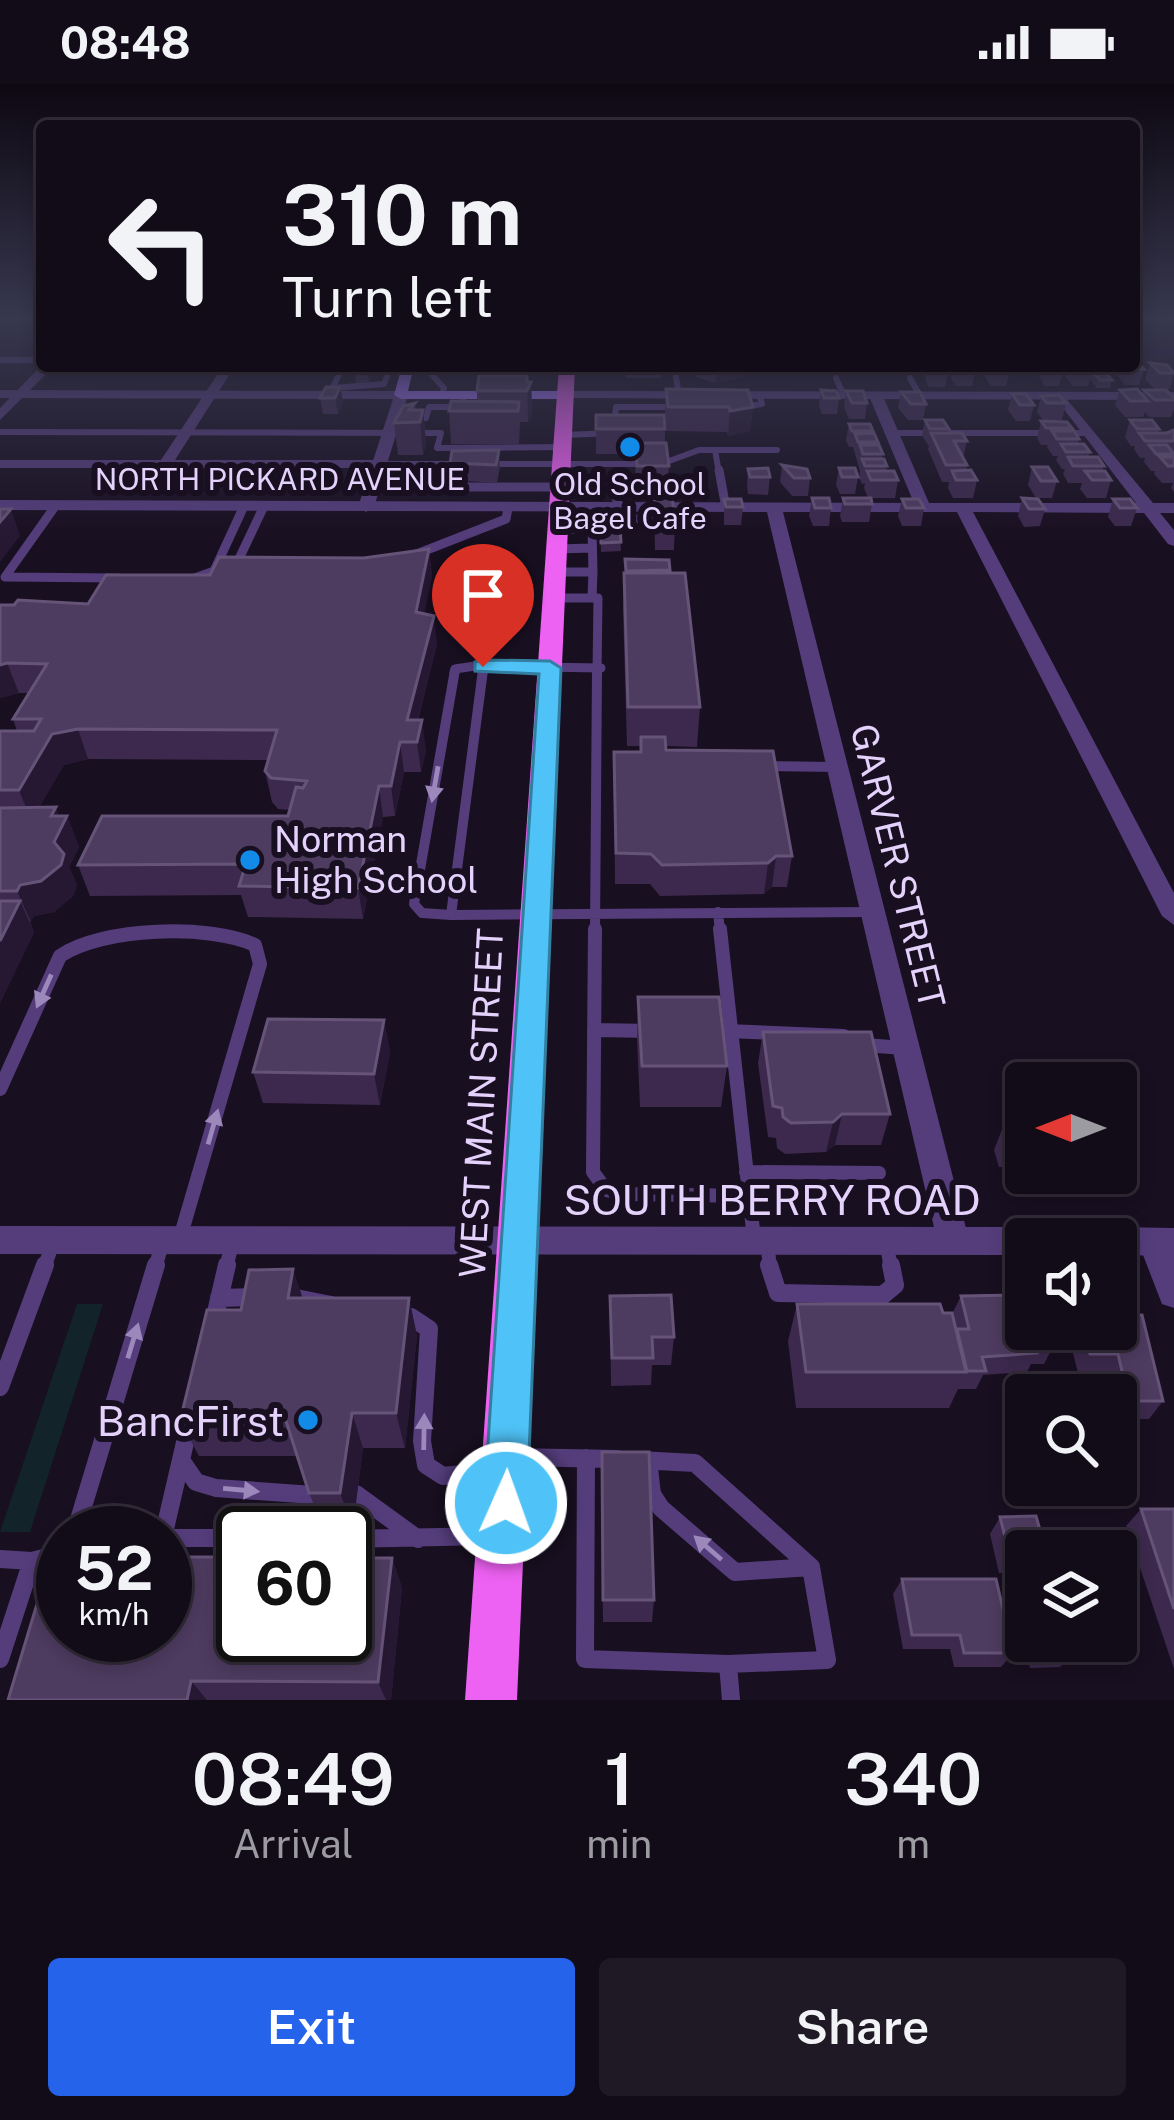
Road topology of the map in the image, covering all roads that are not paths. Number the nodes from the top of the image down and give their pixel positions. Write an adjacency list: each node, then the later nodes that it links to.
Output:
1 (212, 392): 9 (street)
2 (288, 392): 9 (street)
3 (363, 392): 8 (street)
4 (842, 392): 15 (lane)
5 (918, 392): 17 (lane)
6 (0, 394): 7 (street)
7 (21, 394): 9 (street); 22 (street)
8 (400, 394): 10 (main road); 24 (street)
9 (210, 395): 26 (street)
10 (442, 395): 19 (main road)
11 (567, 395): 12 (street); 19 (main road); 30 (main road, WEST MAIN STREET)
12 (679, 395): 13 (street)
13 (759, 395): 15 (street); 21 (lane)
14 (1060, 395): 17 (street); 18 (street); 28 (street)
15 (844, 396): 16 (street)
16 (876, 396): 17 (street); 27 (street)
17 (920, 396)
18 (1174, 396)
19 (463, 401): 23 (lane); 24 (lane)
20 (700, 407): 30 (lane)
21 (719, 407)
22 (0, 416)
23 (457, 429)
24 (389, 430): 26 (lane); 29 (lane); 29 (lane); 35 (street)
25 (0, 432): 26 (lane)
26 (187, 433): 34 (street)
27 (892, 433): 28 (lane); 47 (street)
28 (1090, 433): 48 (street)
29 (439, 439): 30 (lane)
30 (563, 448): 31 (lane); 35 (lane); 52 (main road, WEST MAIN STREET)
31 (715, 450): 32 (lane); 45 (lane)
32 (777, 450)
33 (0, 464): 34 (street)
34 (165, 464): 35 (street)
35 (379, 464): 37 (street)
36 (611, 479): 50 (lane)
37 (372, 487): 42 (street); 52 (lane)
38 (0, 505): 39 (street, NORTH PICKARD AVENUE)
39 (56, 505): 40 (street, NORTH PICKARD AVENUE); 58 (lane)
40 (244, 506): 41 (street, NORTH PICKARD AVENUE); 59 (lane)
41 (264, 506): 42 (street, NORTH PICKARD AVENUE); 57 (lane)
42 (366, 507): 44 (street, NORTH PICKARD AVENUE)
43 (962, 507): 47 (street, NORTH PICKARD AVENUE); 48 (street, NORTH PICKARD AVENUE); 73 (street)
44 (508, 508): 52 (street, NORTH PICKARD AVENUE); 55 (lane)
45 (726, 508): 46 (street, NORTH PICKARD AVENUE); 50 (street, NORTH PICKARD AVENUE)
46 (774, 508): 47 (street, NORTH PICKARD AVENUE); 67 (street, GARVER STREET)
47 (924, 508)
48 (1149, 508): 49 (street, NORTH PICKARD AVENUE); 53 (street)
49 (1174, 508)
50 (615, 512): 51 (lane); 52 (street, NORTH PICKARD AVENUE)
51 (592, 529): 52 (lane); 54 (lane)
52 (558, 540): 54 (lane); 56 (lane); 60 (lane); 62 (main road, WEST MAIN STREET)
53 (1174, 541)
54 (592, 548): 56 (lane)
55 (400, 559)
56 (593, 572): 60 (lane)
57 (261, 576)
58 (128, 578)
59 (174, 579)
60 (592, 598): 63 (lane)
61 (483, 667): 62 (lane); 71 (lane); 71 (lane, one-way to 71)
62 (550, 668): 63 (lane); 72 (main road, WEST MAIN STREET)
63 (601, 668): 64 (lane)
64 (599, 761): 65 (lane); 68 (lane)
65 (623, 761)
66 (748, 765): 67 (lane)
67 (837, 767): 70 (street, GARVER STREET)
68 (596, 913): 69 (lane); 72 (lane); 74 (lane)
69 (718, 913): 70 (lane); 77 (lane)
70 (872, 913): 78 (street, GARVER STREET)
71 (451, 914): 72 (lane)
72 (535, 916): 90 (main road, WEST MAIN STREET)
73 (1174, 916)
74 (594, 1030): 75 (lane); 82 (lane)
75 (663, 1030)
76 (709, 1031): 77 (lane)
77 (731, 1031): 78 (lane); 80 (lane)
78 (905, 1048): 89 (street, GARVER STREET)
79 (0, 1089): 84 (lane, one-way to 79)
80 (746, 1172): 81 (lane); 82 (lane)
81 (879, 1172)
82 (749, 1196): 87 (lane)
83 (55, 1239): 84 (street, SOUTH BERRY ROAD); 86 (street, SOUTH BERRY ROAD); 98 (lane)
84 (171, 1239): 85 (street, SOUTH BERRY ROAD); 106 (lane, one-way to 84)
85 (233, 1239): 90 (street, SOUTH BERRY ROAD); 94 (lane)
86 (0, 1240)
87 (761, 1240): 88 (street, SOUTH BERRY ROAD); 88 (lane); 90 (street, SOUTH BERRY ROAD)
88 (885, 1240): 89 (street, SOUTH BERRY ROAD)
89 (953, 1240): 91 (street, SOUTH BERRY ROAD)
90 (519, 1241): 103 (main road, WEST MAIN STREET)
91 (1005, 1241)
92 (1164, 1242): 93 (street)
93 (1174, 1293)
94 (219, 1298): 95 (lane); 97 (lane)
95 (345, 1309)
96 (384, 1316): 103 (lane, one-way to 96)
97 (208, 1344)
98 (0, 1387)
99 (197, 1390): 101 (lane)
100 (586, 1458): 102 (lane); 103 (lane); 116 (lane)
101 (181, 1460): 105 (lane, one-way to 105); 107 (lane)
102 (648, 1460): 114 (lane); 114 (lane, one-way to 102)
103 (507, 1463): 108 (main road, WEST MAIN STREET)
104 (356, 1494): 110 (lane)
105 (313, 1495)
106 (84, 1506)
107 (171, 1506)
108 (504, 1536): 110 (lane); 117 (main road, WEST MAIN STREET)
109 (372, 1539): 110 (lane)
110 (418, 1539)
111 (0, 1559): 113 (lane)
112 (36, 1560): 113 (lane)
113 (32, 1561): 115 (lane)
114 (811, 1567): 116 (lane)
115 (0, 1658)
116 (728, 1664): 118 (lane)
117 (491, 1700)
118 (731, 1700)

